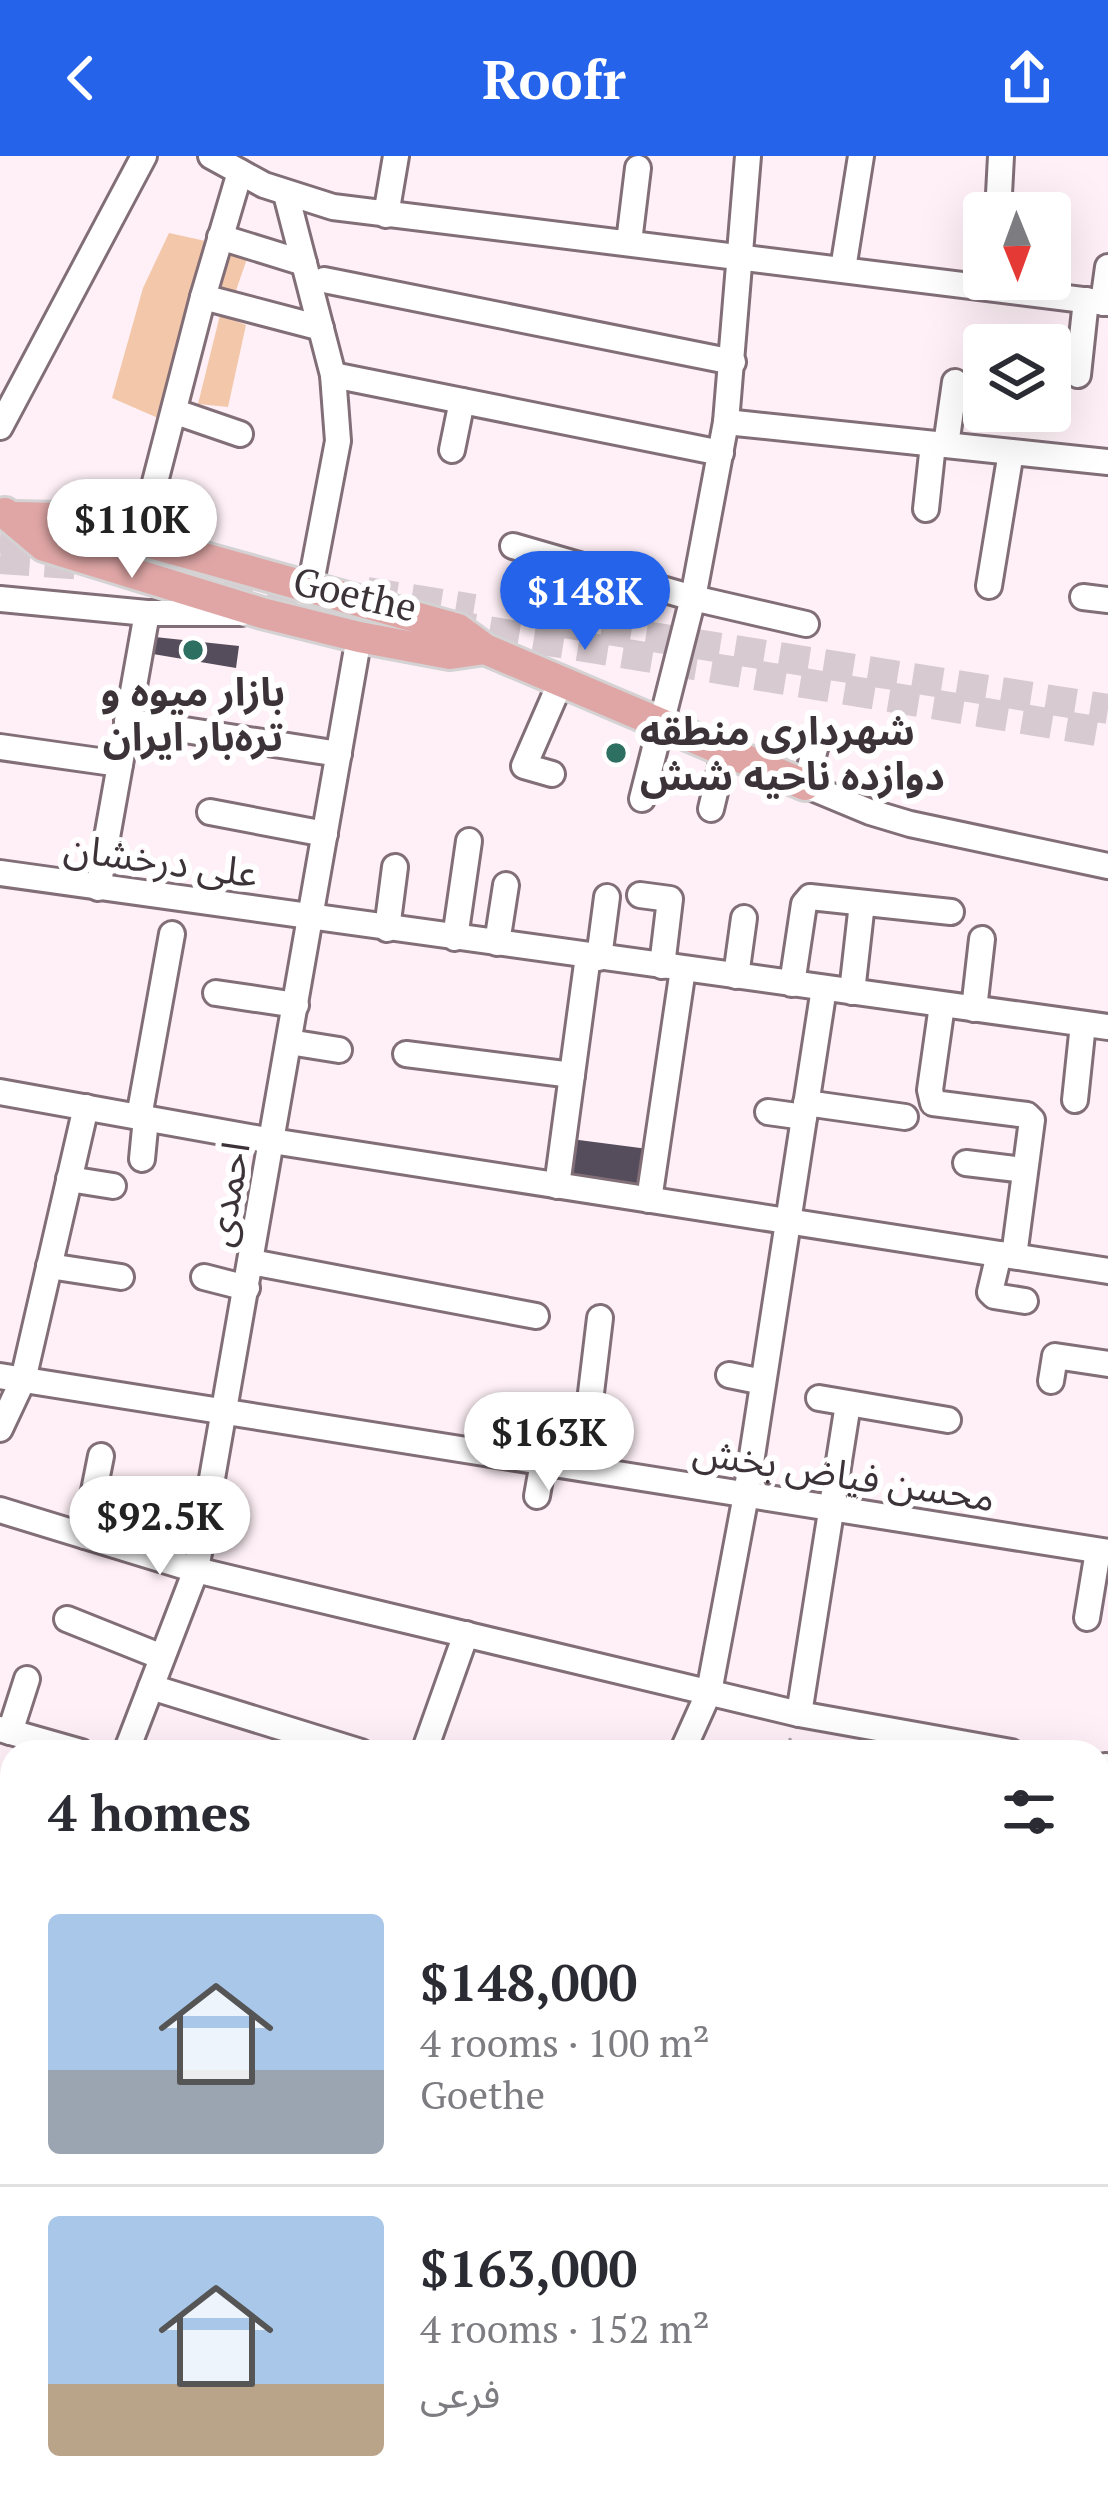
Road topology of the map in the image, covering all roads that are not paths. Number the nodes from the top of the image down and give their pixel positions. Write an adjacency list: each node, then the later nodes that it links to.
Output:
1 (145, 156): 29 (street)
2 (396, 156): 10 (street)
3 (748, 156): 13 (street)
4 (861, 156): 16 (street)
5 (1001, 156): 8 (street)
6 (225, 161): 9 (street); 11 (street)
7 (638, 168): 12 (street)
8 (1002, 192)
9 (286, 194): 10 (street); 14 (street)
10 (386, 215): 12 (street)
11 (220, 238): 14 (street); 19 (street)
12 (628, 242): 13 (street)
13 (740, 256): 16 (street); 22 (street)
14 (304, 263): 21 (street)
15 (1108, 267): 20 (street)
16 (842, 269): 18 (street)
17 (324, 280): 22 (street)
18 (963, 281)
19 (203, 297): 21 (street); 27 (street)
20 (1099, 302): 24 (street)
21 (321, 328): 23 (street)
22 (733, 362): 28 (street)
23 (333, 375): 26 (street); 41 (street)
24 (1078, 375)
25 (955, 382): 31 (street)
26 (462, 401): 32 (street); 34 (street)
27 (176, 412): 30 (street); 38 (street)
28 (726, 422): 31 (street); 34 (street)
29 (0, 428)
30 (240, 434)
31 (940, 445): 33 (street); 36 (street)
32 (452, 450)
33 (1011, 452): 35 (street); 40 (street)
34 (721, 453): 43 (street)
35 (1108, 462)
36 (926, 509)
37 (7, 513): 38 (main road, Goethe); 46 (main road, Goethe)
38 (140, 540): 41 (main road, Goethe)
39 (513, 546): 43 (street)
40 (989, 586)
41 (310, 588): 44 (main road, Goethe)
42 (0, 598): 45 (street)
43 (693, 598): 47 (street); 52 (street)
44 (391, 610): 48 (main road); 49 (main road, Goethe)
45 (148, 613): 46 (street); 51 (street)
46 (262, 613): 48 (main road, Goethe)
47 (806, 624)
48 (372, 639): 49 (main road, Goethe); 56 (street, احمدی)
49 (484, 649): 50 (main road, Goethe)
50 (562, 679): 52 (main road, Goethe); 58 (street)
51 (127, 721): 56 (street); 57 (street)
52 (660, 721): 55 (main road, Goethe); 60 (street)
53 (816, 745): 59 (street)
54 (0, 747): 57 (street)
55 (725, 750): 59 (main road, Goethe); 61 (street)
56 (339, 754): 63 (street, احمدی)
57 (120, 764): 69 (street)
58 (552, 774)
59 (805, 784): 65 (street, Goethe)
60 (642, 799)
61 (711, 809)
62 (210, 812): 63 (street)
63 (325, 834): 74 (street, احمدی)
64 (469, 841): 78 (street)
65 (1106, 858)
66 (395, 867): 76 (street)
67 (0, 874): 69 (street, علی درخشان)
68 (506, 885): 80 (street)
69 (98, 887): 74 (street, علی درخشان)
70 (640, 895): 82 (street)
71 (607, 897): 81 (street)
72 (862, 903): 73 (street); 84 (street); 86 (street)
73 (951, 912)
74 (311, 918): 76 (street, علی درخشان); 89 (street, احمدی)
75 (744, 918): 83 (street)
76 (387, 929): 78 (street, علی درخشان)
77 (172, 934): 102 (street)
78 (455, 938): 80 (street, علی درخشان)
79 (982, 939): 90 (street)
80 (497, 944): 81 (street, علی درخشان)
81 (594, 957): 82 (street, علی درخشان); 95 (street)
82 (673, 968): 83 (street, علی درخشان); 110 (street)
83 (736, 976): 84 (street, علی درخشان)
84 (792, 984): 85 (street, علی درخشان)
85 (824, 988): 86 (street, علی درخشان); 99 (street)
86 (852, 992): 88 (street, علی درخشان)
87 (216, 993): 89 (street)
88 (942, 1005): 90 (street, علی درخشان); 106 (street)
89 (296, 1006): 92 (street, احمدی)
90 (974, 1009): 91 (street, علی درخشان)
91 (1095, 1025): 97 (street)
92 (290, 1042): 93 (street); 103 (street, احمدی)
93 (339, 1050)
94 (406, 1054): 95 (street)
95 (572, 1075): 109 (street)
96 (0, 1092): 98 (street)
97 (1075, 1100)
98 (86, 1107): 102 (street); 107 (street)
99 (805, 1110): 100 (street); 101 (street); 111 (street)
100 (768, 1112)
101 (905, 1117)
102 (143, 1118): 103 (street); 104 (street)
103 (272, 1142): 109 (street); 115 (street, احمدی)
104 (142, 1159)
105 (966, 1163): 106 (street)
106 (1024, 1171): 112 (street)
107 (69, 1179): 108 (street); 113 (street)
108 (113, 1186)
109 (557, 1186): 110 (street)
110 (649, 1200): 111 (street)
111 (788, 1221): 112 (street); 124 (street)
112 (1006, 1255): 114 (street); 118 (street)
113 (49, 1266): 116 (street); 123 (street)
114 (1108, 1271)
115 (249, 1275): 117 (street); 119 (street); 128 (street, احمدی)
116 (121, 1277)
117 (204, 1277)
118 (1024, 1301)
119 (536, 1316)
120 (600, 1318): 133 (street)
121 (1108, 1364): 125 (street)
122 (729, 1375): 124 (street)
123 (11, 1378): 128 (street, محسن فیاض بخش); 130 (street)
124 (764, 1382): 134 (street)
125 (1051, 1382)
126 (819, 1398): 127 (street)
127 (848, 1404): 129 (street); 136 (street)
128 (225, 1412): 132 (street, محسن فیاض بخش); 140 (street, احمدی)
129 (948, 1420)
130 (0, 1429)
131 (101, 1456): 138 (street)
132 (543, 1462): 133 (street, محسن فیاض بخش); 135 (street)
133 (582, 1468): 134 (street, محسن فیاض بخش)
134 (746, 1495): 136 (street, محسن فیاض بخش); 147 (street)
135 (537, 1496)
136 (832, 1508): 139 (street, محسن فیاض بخش); 148 (street)
137 (0, 1510): 138 (street)
138 (85, 1536): 140 (street)
139 (1103, 1551): 141 (street)
140 (196, 1570): 143 (street); 144 (street, احمدی)
141 (1087, 1618)
142 (67, 1619): 144 (street)
143 (466, 1634): 147 (street); 153 (street)
144 (162, 1657): 146 (street, احمدی)
145 (27, 1679): 149 (street)
146 (151, 1688): 151 (street, احمدی); 152 (street)
147 (709, 1692): 148 (street); 154 (street)
148 (800, 1714): 155 (street)
149 (5, 1731): 150 (street)
150 (38, 1740)
151 (131, 1740)
152 (322, 1740)
153 (428, 1740)
154 (687, 1740)
155 (902, 1740)

